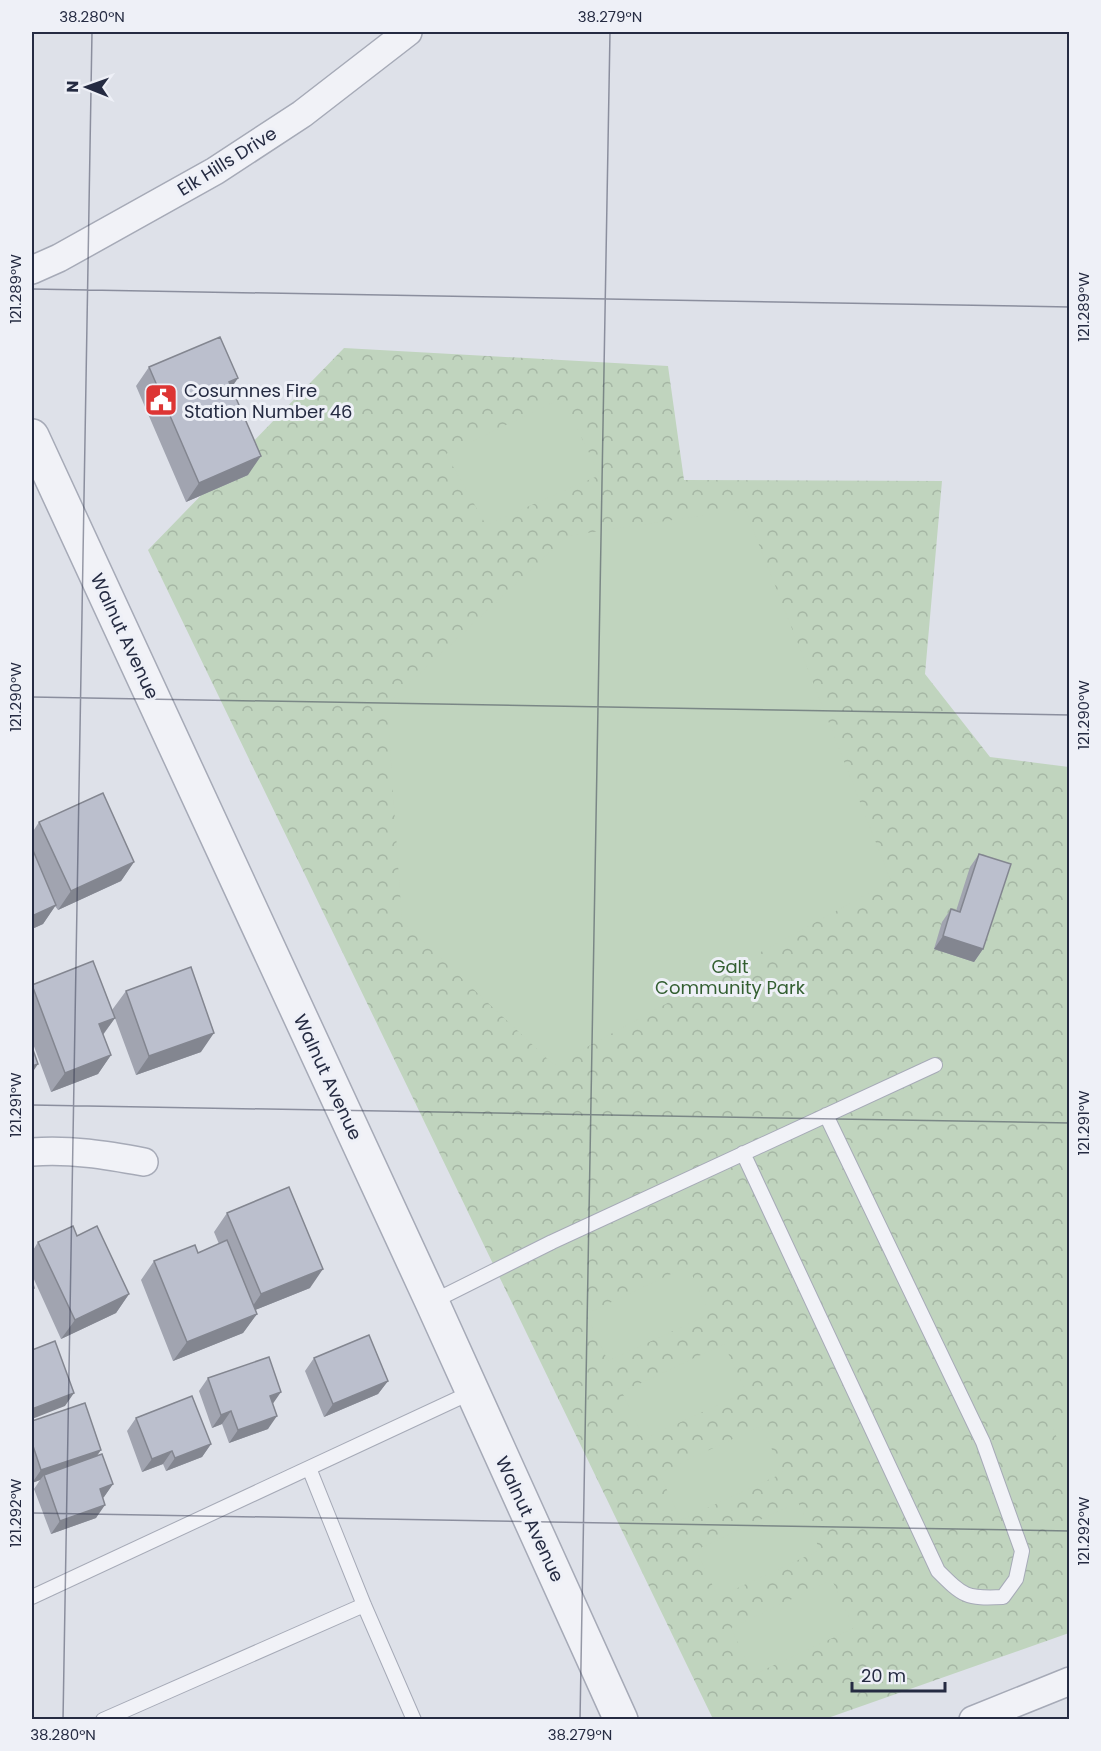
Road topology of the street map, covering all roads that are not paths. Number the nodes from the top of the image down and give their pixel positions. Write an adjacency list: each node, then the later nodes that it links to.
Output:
1 (408, 32): 2 (street, Elk Hills Drive)
2 (32, 270)
3 (32, 436): 9 (street, Walnut Avenue)
4 (935, 1065): 5 (lane)
5 (826, 1115): 7 (lane); 7 (lane)
6 (32, 1152): 8 (street)
7 (743, 1153): 9 (lane)
8 (144, 1162)
9 (432, 1302): 10 (street, Walnut Avenue)
10 (472, 1392): 11 (lane); 17 (street, Walnut Avenue)
11 (309, 1468): 12 (lane); 13 (lane)
12 (32, 1597)
13 (364, 1605): 15 (lane); 16 (lane)
14 (1070, 1681): 18 (street)
15 (103, 1719)
16 (414, 1719)
17 (621, 1719)
18 (973, 1719)

